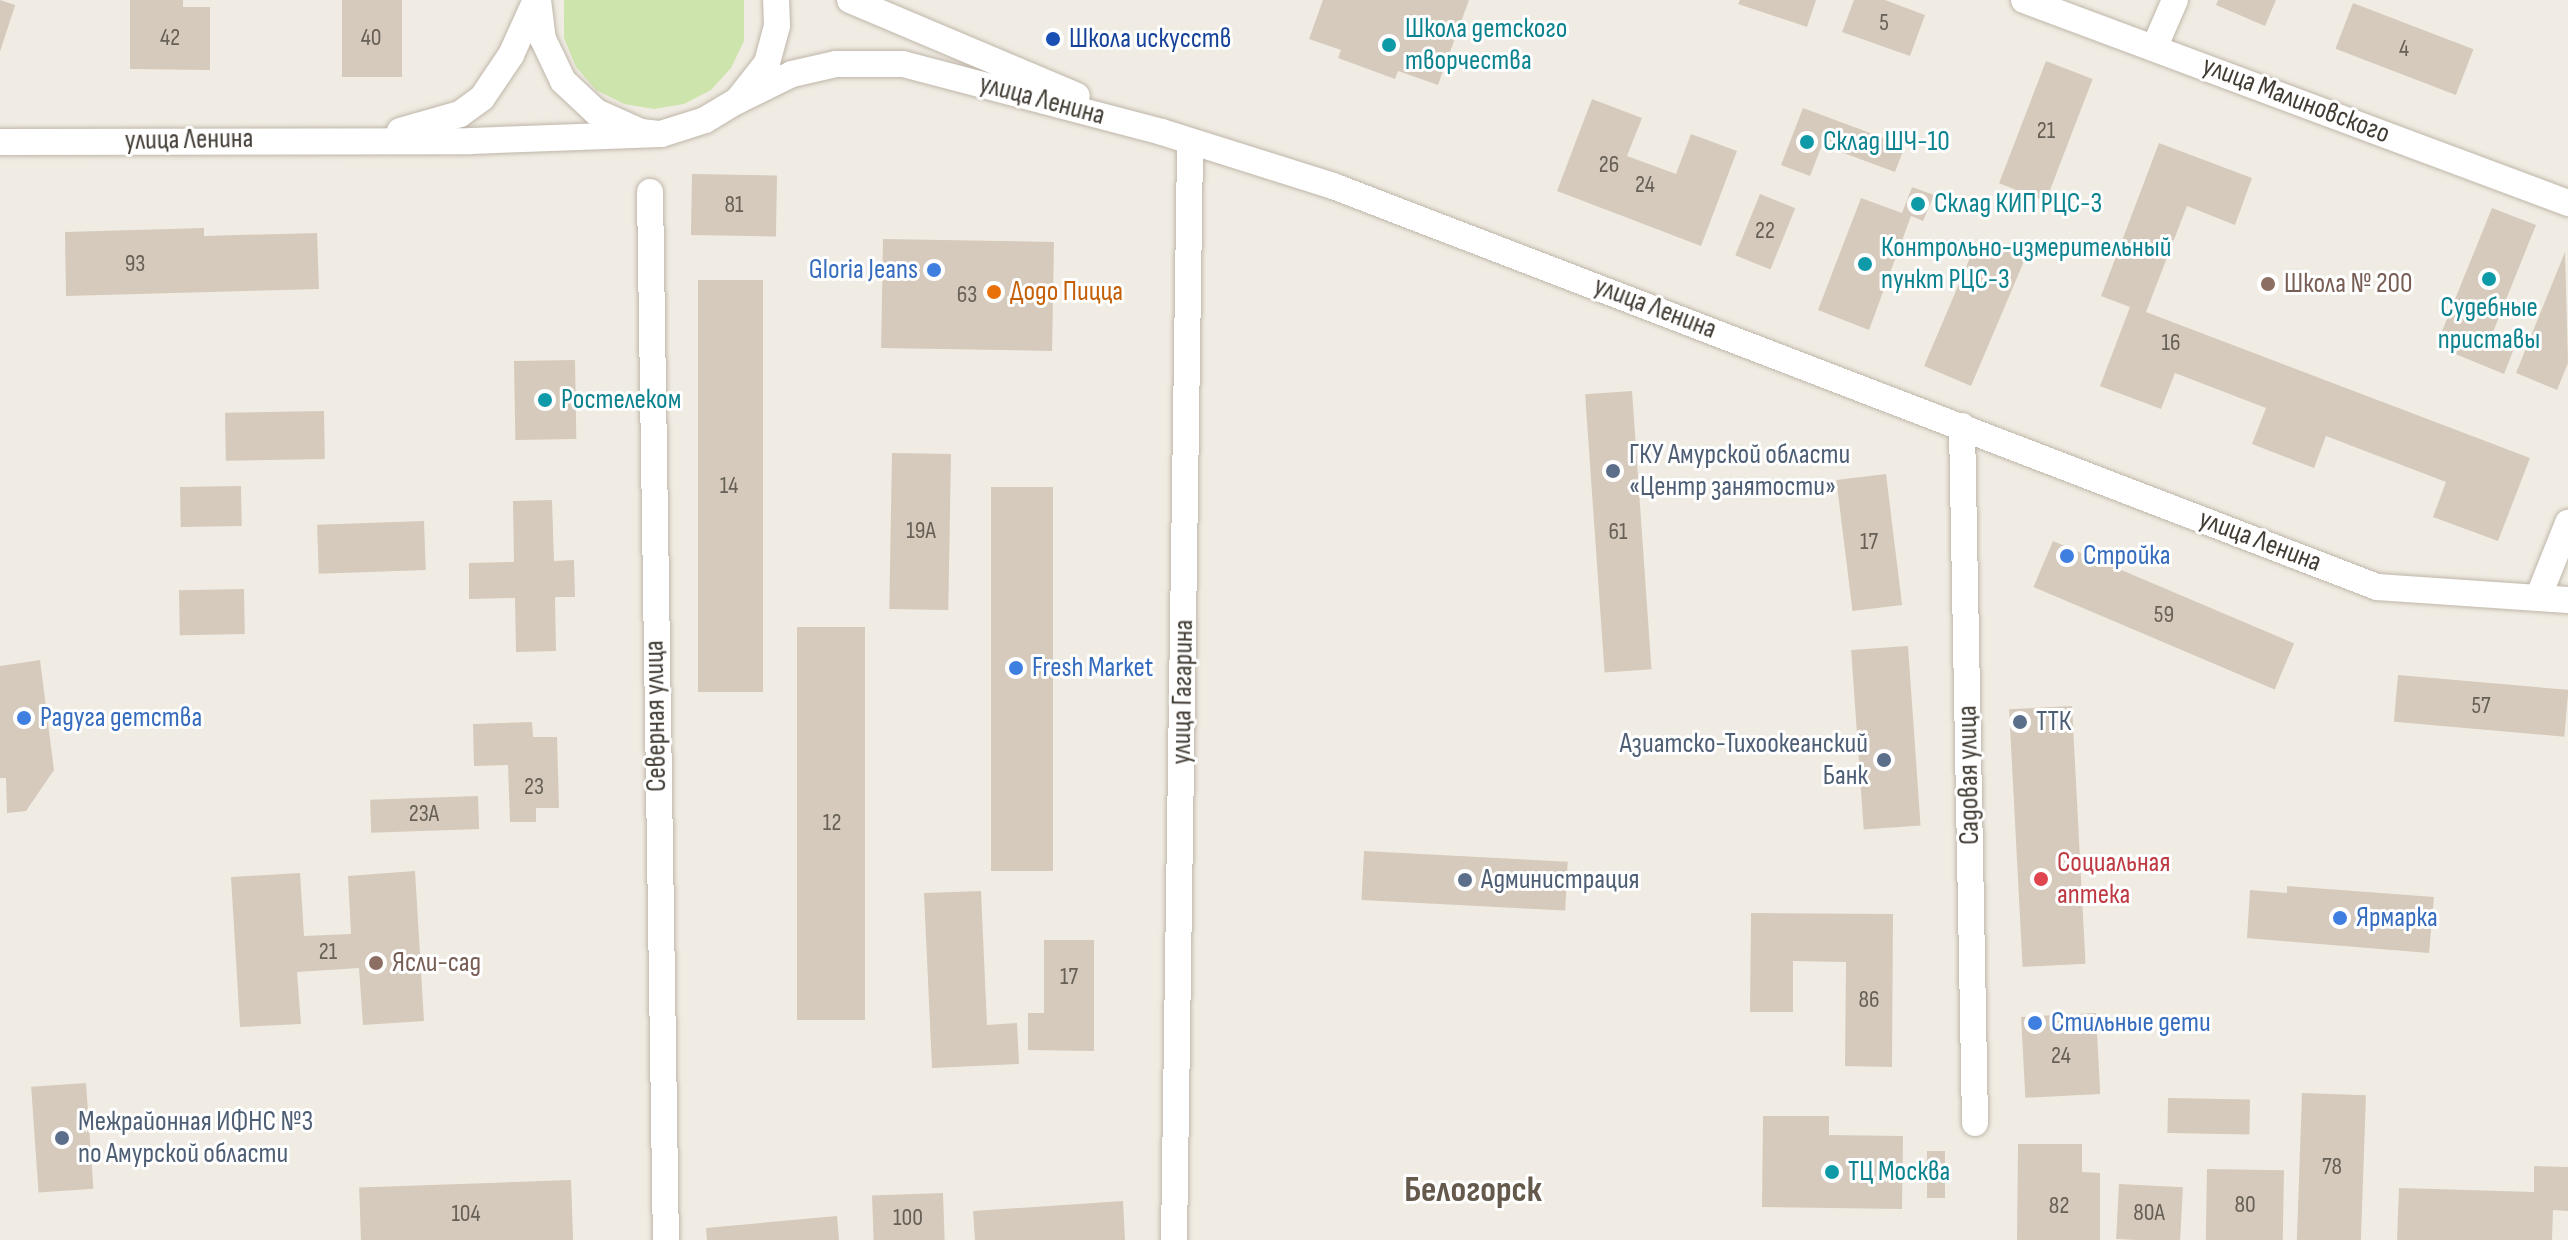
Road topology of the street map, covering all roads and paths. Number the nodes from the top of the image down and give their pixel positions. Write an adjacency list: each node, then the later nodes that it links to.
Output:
1 (537, 0): 9 (street); 10 (street, улица Ленина)
2 (776, 0): 7 (street)
3 (850, 0): 8 (street)
4 (2024, 0): 6 (street, улица Малиновского)
5 (2175, 0): 6 (street)
6 (2155, 46): 14 (street, улица Малиновского)
7 (737, 101): 8 (street, улица Ленина); 9 (street, улица Ленина)
8 (1162, 132): 12 (street, улица Ленина)
9 (661, 134): 10 (street, улица Ленина)
10 (378, 137): 11 (street, улица Ленина)
11 (0, 142)
12 (1190, 143): 15 (street, улица Ленина); 21 (street, улица Гагарина)
13 (650, 192): 20 (street, Северная улица)
14 (2568, 203)
15 (1962, 426): 17 (street, улица Ленина); 19 (street, Садовая улица)
16 (2568, 523): 17 (street)
17 (2538, 598): 18 (street, улица Ленина)
18 (2568, 600)
19 (1975, 1123)
20 (666, 1240)
21 (1174, 1240)

